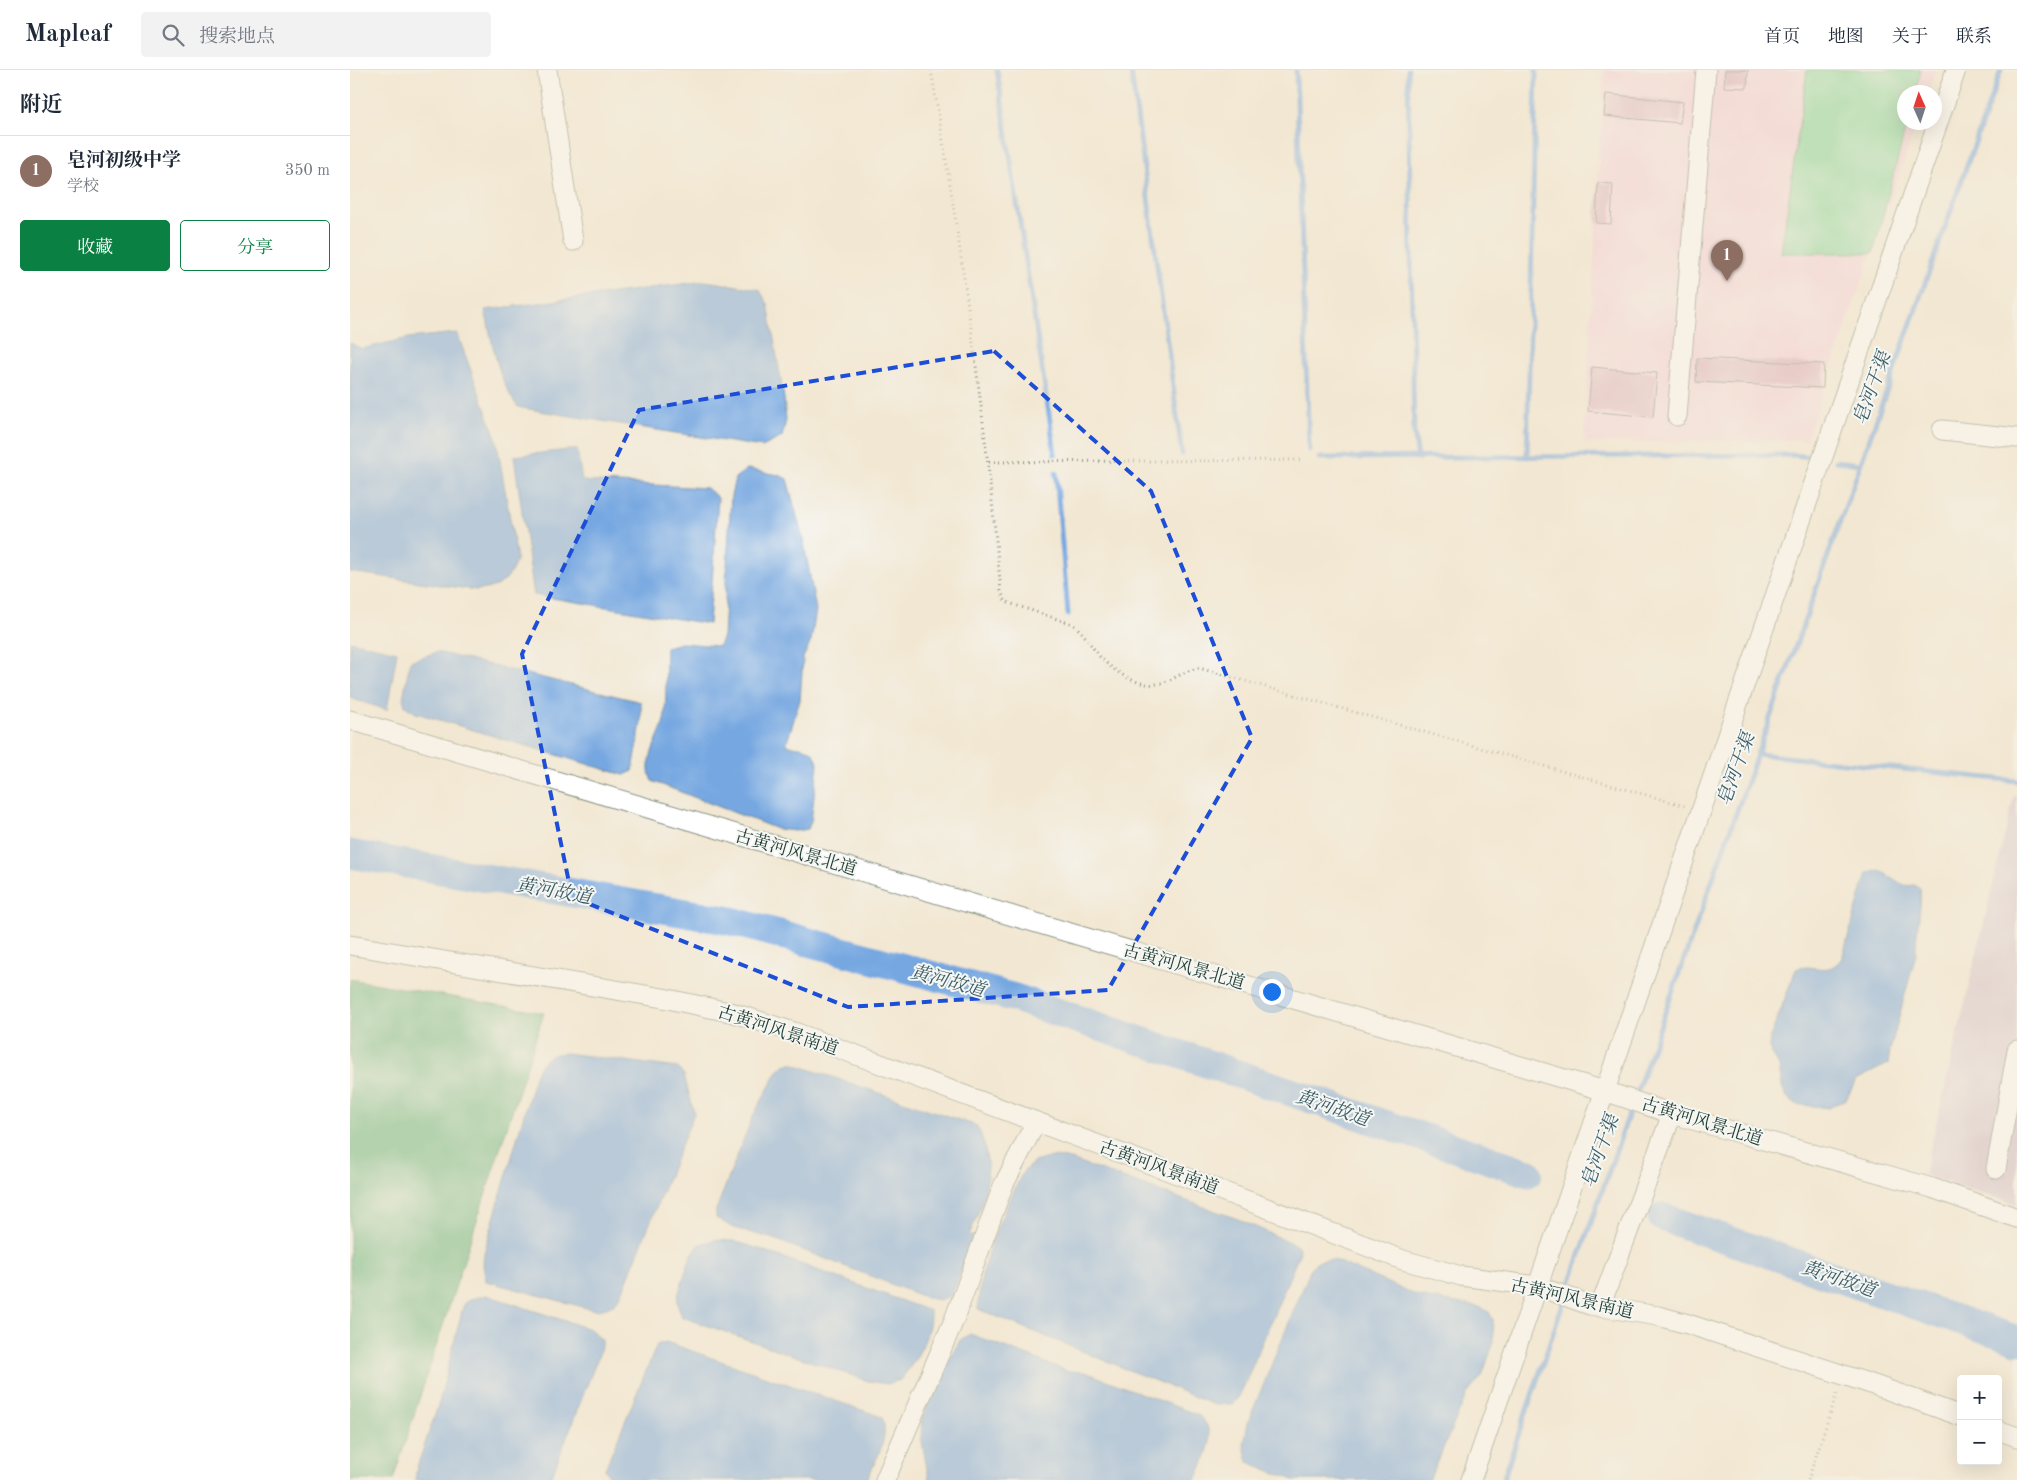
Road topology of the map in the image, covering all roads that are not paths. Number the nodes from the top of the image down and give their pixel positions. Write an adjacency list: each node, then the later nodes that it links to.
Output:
1 (547, 70): 4 (street)
2 (1706, 70): 5 (street)
3 (1956, 70): 11 (street)
4 (573, 241)
5 (1677, 416)
6 (1942, 430): 7 (street)
7 (2017, 438)
8 (350, 720): 11 (street, 古黄河风景北道)
9 (350, 945): 13 (street, 古黄河风景南道)
10 (2017, 1050): 14 (street)
11 (1610, 1093): 12 (street, 古黄河风景北道); 16 (street)
12 (1666, 1111): 15 (street, 古黄河风景北道); 17 (street)
13 (1036, 1122): 16 (street, 古黄河风景南道); 21 (street)
14 (1996, 1169)
15 (2017, 1218)
16 (1537, 1286): 17 (street, 古黄河风景南道); 22 (street)
17 (1600, 1307): 18 (street, 古黄河风景南道)
18 (1957, 1415)
19 (2002, 1431): 20 (street)
20 (2017, 1437)
21 (885, 1480)
22 (1471, 1480)

